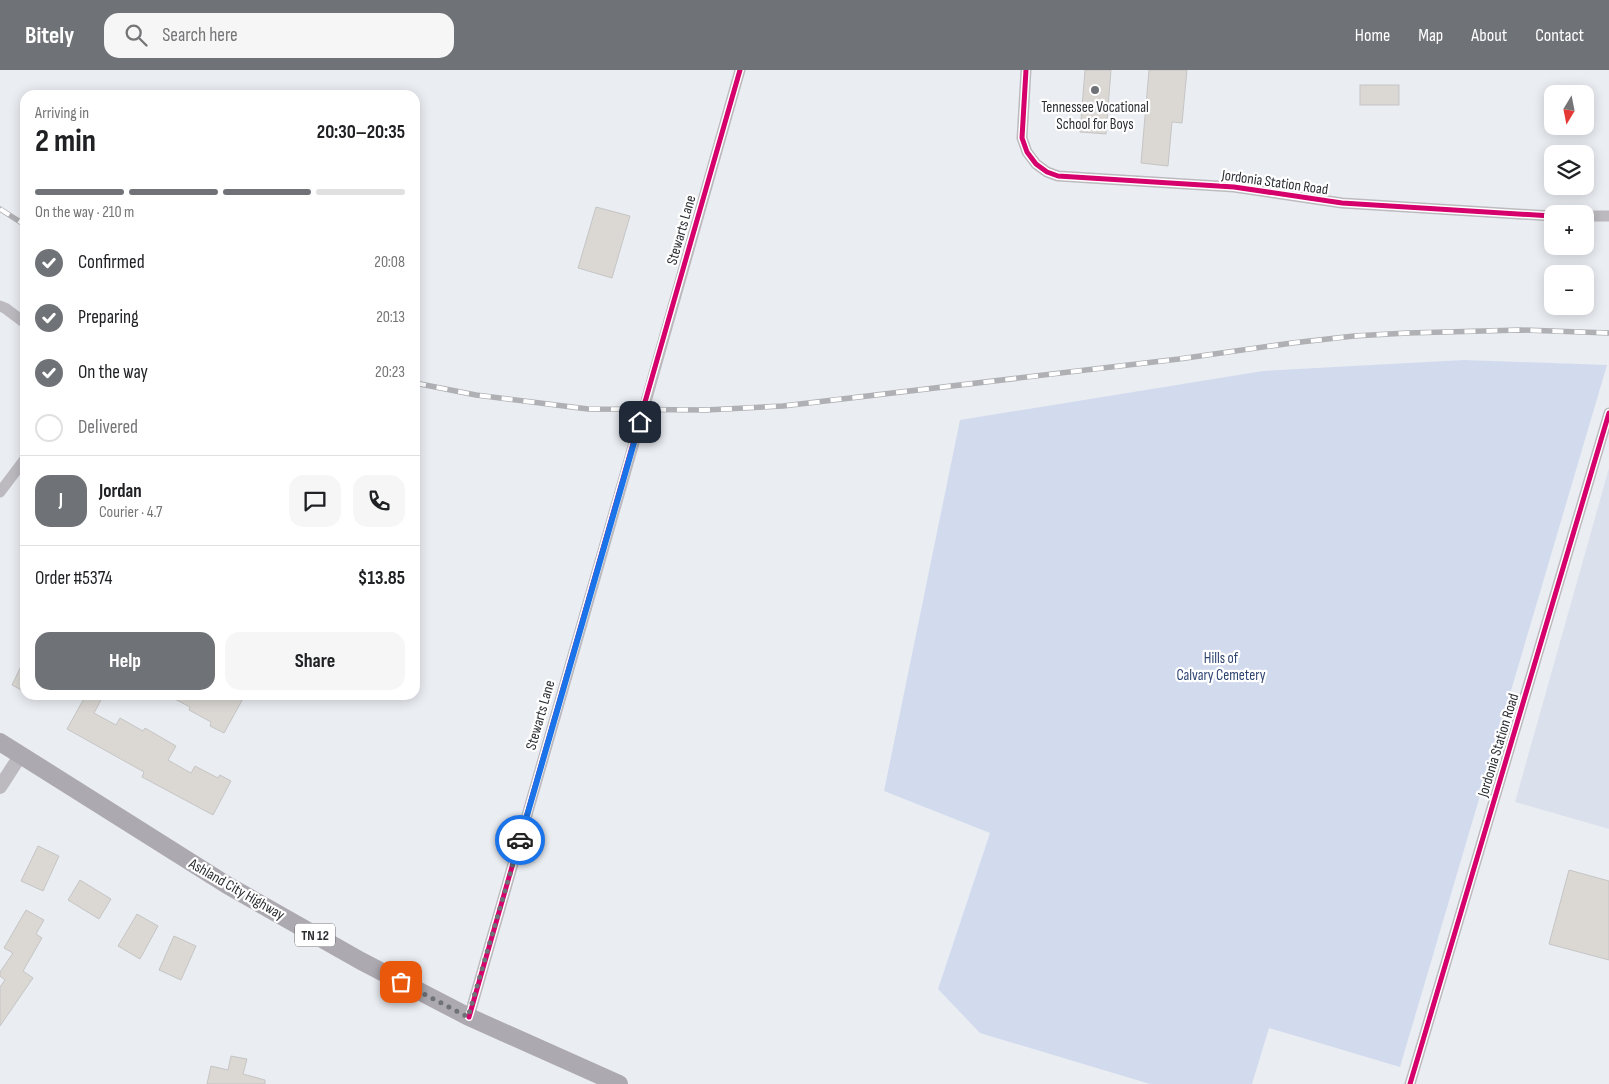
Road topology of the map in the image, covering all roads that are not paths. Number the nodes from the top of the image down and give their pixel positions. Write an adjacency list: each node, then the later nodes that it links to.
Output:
1 (740, 70): 8 (street, Stewarts Lane)
2 (1026, 70): 3 (street, Jordonia Station Road)
3 (1544, 216)
4 (1594, 216): 5 (street)
5 (1609, 216)
6 (0, 306): 7 (street)
7 (20, 319)
8 (647, 398)
9 (1609, 413): 18 (street, Jordonia Station Road)
10 (640, 422): 16 (street, Stewarts Lane)
11 (20, 466): 12 (street)
12 (0, 492)
13 (0, 742): 14 (main road, Ashland City Highway / TN 12)
14 (20, 756): 15 (street); 16 (main road, Ashland City Highway / TN 12)
15 (0, 787)
16 (468, 1017): 17 (main road, Ashland City Highway / TN 12)
17 (619, 1084)
18 (1410, 1084)

